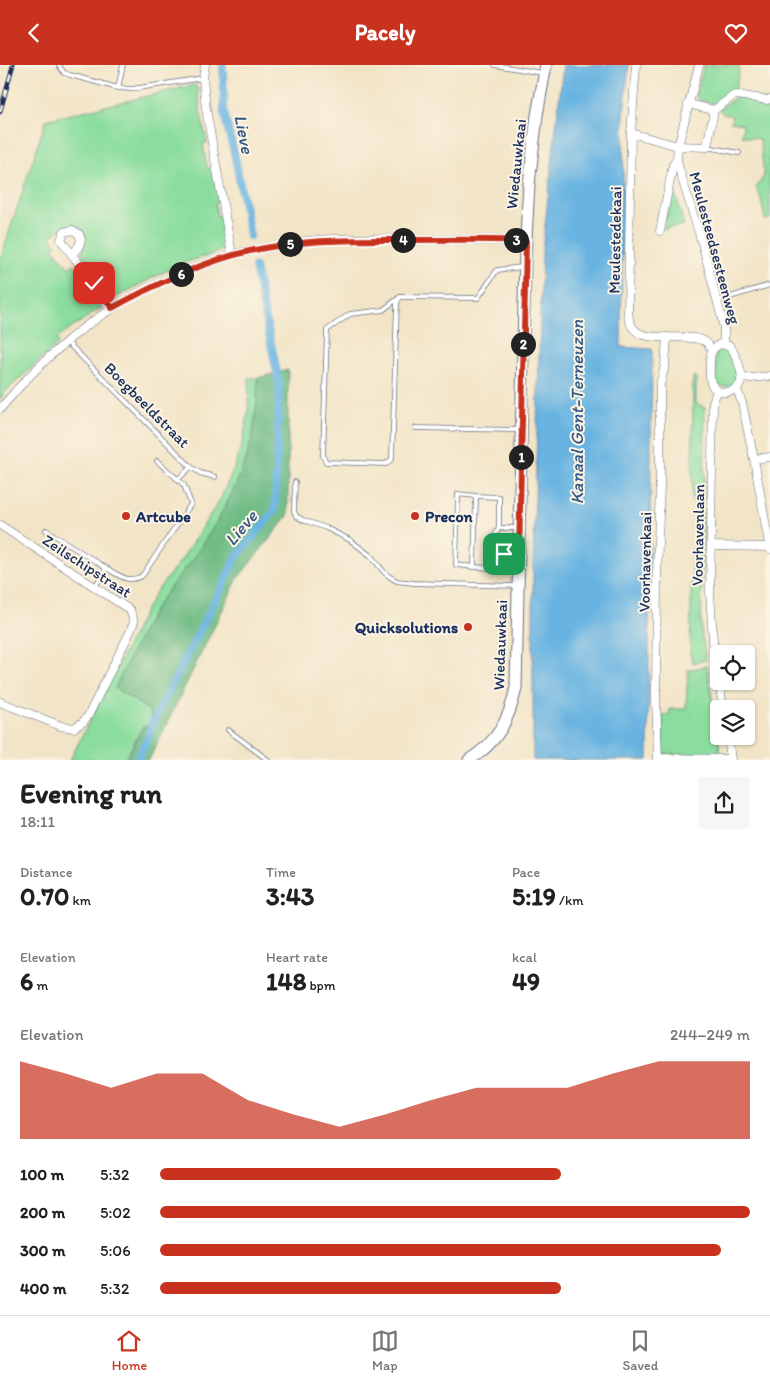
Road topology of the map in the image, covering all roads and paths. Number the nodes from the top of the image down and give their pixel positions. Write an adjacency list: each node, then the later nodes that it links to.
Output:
1 (59, 65): 9 (lane)
2 (123, 65): 9 (lane)
3 (206, 65): 8 (street)
4 (495, 65): 7 (lane)
5 (636, 65): 13 (street, Meulestedekaai)
6 (699, 65): 11 (street, Meulesteedsesteenweg)
7 (545, 69): 19 (main road, Wiedauwkaai)
8 (203, 79): 9 (lane); 21 (street)
9 (118, 87)
10 (770, 99): 12 (street)
11 (688, 104): 12 (street); 14 (street, Meulesteedsesteenweg)
12 (714, 110): 15 (street)
13 (631, 133): 14 (street); 27 (street, Meulestedekaai)
14 (678, 146): 15 (street); 17 (street, Meulesteedsesteenweg)
15 (707, 147): 16 (lane)
16 (740, 153)
17 (677, 159): 18 (street, Meulesteedsesteenweg); 25 (street, Meulesteedsesteenweg)
18 (660, 231)
19 (526, 241): 21 (street); 22 (main road, Wiedauwkaai)
20 (72, 255): 26 (street)
21 (232, 255): 26 (street)
22 (525, 266): 24 (lane); 37 (main road, Wiedauwkaai)
23 (770, 285): 25 (lane)
24 (400, 297): 24 (lane)
25 (717, 301): 29 (street, Meulesteedsesteenweg)
26 (112, 308): 28 (street)
27 (667, 339): 30 (street, Meulestedekaai); 62 (street, Voorhavenkaai)
28 (66, 341): 35 (street); 41 (lane, Boegbeeldstraat)
29 (724, 344): 30 (street, Meulesteedsesteenweg); 32 (street, Meulesteedsesteenweg)
30 (712, 350): 34 (street)
31 (770, 376): 32 (street)
32 (742, 379): 33 (street)
33 (737, 389): 34 (street); 39 (street)
34 (717, 391): 50 (street, Voorhavenlaan)
35 (0, 409)
36 (415, 428): 37 (lane)
37 (521, 430): 48 (main road, Wiedauwkaai)
38 (770, 457): 39 (street)
39 (754, 459): 51 (street)
40 (157, 461): 43 (lane)
41 (191, 467): 42 (lane, Boegbeeldstraat); 43 (lane)
42 (215, 477)
43 (178, 479): 55 (lane)
44 (295, 482): 56 (lane)
45 (476, 496): 47 (lane); 54 (lane); 54 (lane)
46 (0, 525): 57 (street, Zeilschipstraat)
47 (499, 527): 48 (lane); 52 (lane)
48 (520, 528): 53 (main road, Wiedauwkaai)
49 (46, 530): 55 (lane)
50 (711, 546): 51 (street); 58 (street, Voorhavenlaan)
51 (770, 548)
52 (504, 554): 53 (lane); 54 (lane)
53 (519, 555): 56 (main road, Wiedauwkaai)
54 (474, 567)
55 (106, 568): 57 (lane)
56 (518, 586): 65 (main road, Wiedauwkaai)
57 (95, 587): 59 (street, Zeilschipstraat)
58 (713, 645)
59 (0, 702)
60 (228, 730): 64 (lane)
61 (729, 745): 66 (street)
62 (658, 759): 63 (street)
63 (717, 759): 66 (street)
64 (268, 760)
65 (469, 760)
66 (731, 760)

